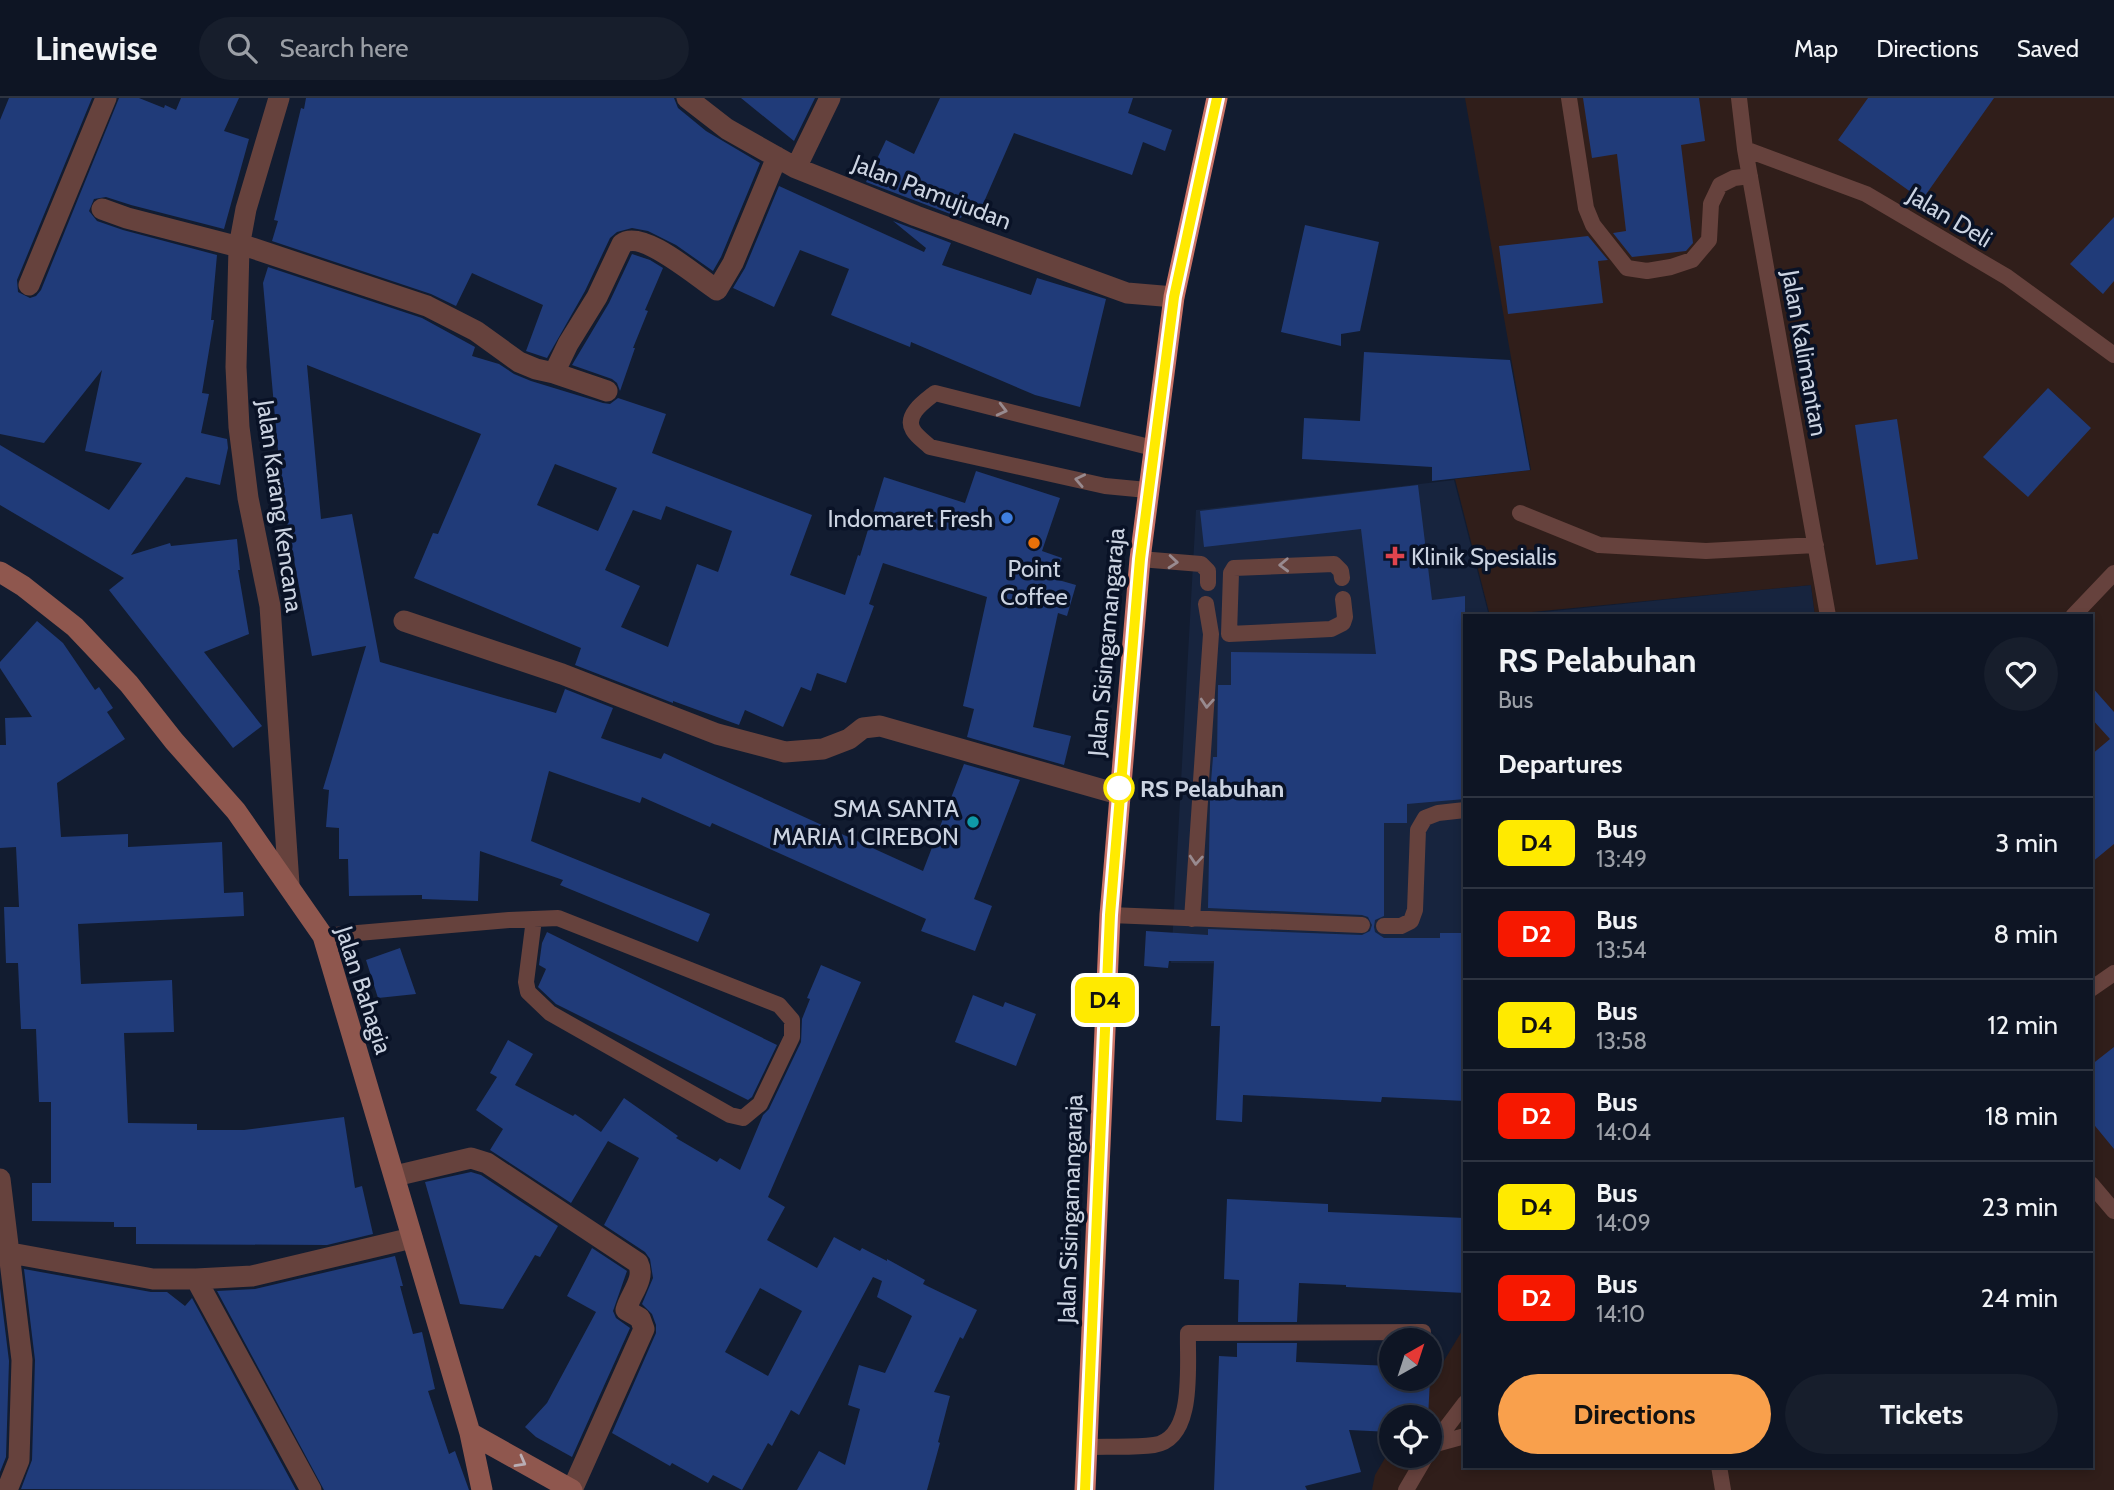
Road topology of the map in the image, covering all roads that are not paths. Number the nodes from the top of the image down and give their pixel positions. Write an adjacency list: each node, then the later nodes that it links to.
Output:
1 (106, 98): 14 (street)
2 (279, 98): 13 (street, Jalan Karang Kencana)
3 (687, 98): 9 (street, Jalan Pamujudan)
4 (830, 98): 10 (street)
5 (1217, 98): 15 (highway, Jalan Sisingamangaraja)
6 (1569, 98): 11 (lane)
7 (1739, 98): 8 (lane, Jalan Kalimantan)
8 (1745, 149): 11 (lane, Jalan Kalimantan); 16 (lane, Jalan Deli)
9 (777, 157): 10 (street, Jalan Pamujudan); 17 (street)
10 (796, 168): 15 (street, Jalan Pamujudan)
11 (1750, 176): 22 (lane, Jalan Kalimantan)
12 (102, 209): 13 (street)
13 (240, 246): 17 (street); 39 (street, Jalan Karang Kencana)
14 (29, 285)
15 (1174, 297): 19 (highway, Jalan Sisingamangaraja)
16 (2114, 355)
17 (554, 373): 18 (street)
18 (607, 391)
19 (1153, 448): 20 (highway, Jalan Sisingamangaraja); 20 (lane, one-way to 19)
20 (1147, 490): 23 (highway, Jalan Sisingamangaraja)
21 (1520, 513): 22 (lane)
22 (1816, 545): 30 (lane, Jalan Kalimantan)
23 (1140, 559): 27 (lane, one-way to 27); 36 (highway, Jalan Sisingamangaraja)
24 (0, 572): 39 (main road, Jalan Bahagia)
25 (2114, 573): 31 (lane)
26 (1342, 578): 34 (lane, one-way to 34)
27 (1208, 583)
28 (1343, 599): 34 (lane)
29 (1206, 604): 33 (lane)
30 (1828, 614)
31 (2075, 614)
32 (404, 621): 36 (street)
33 (1211, 634): 34 (lane); 35 (lane, one-way to 35)
34 (1229, 634)
35 (1201, 781)
36 (1118, 794): 40 (highway, Jalan Sisingamangaraja)
37 (1200, 801): 42 (lane, one-way to 42)
38 (1463, 810): 44 (lane)
39 (289, 884): 45 (main road, Jalan Bahagia)
40 (1110, 915): 42 (lane); 61 (highway, Jalan Sisingamangaraja)
41 (534, 919): 41 (lane); 45 (lane)
42 (1192, 919): 43 (lane)
43 (1362, 925)
44 (1384, 926)
45 (323, 936): 48 (main road, Jalan Bahagia)
46 (2114, 973): 47 (lane)
47 (2093, 988)
48 (395, 1176): 52 (main road, Jalan Bahagia); 68 (street)
49 (0, 1179): 53 (street)
50 (2093, 1186): 51 (lane)
51 (2114, 1211)
52 (412, 1238): 54 (street); 57 (main road, Jalan Bahagia)
53 (5, 1252): 54 (street); 62 (street)
54 (196, 1279): 66 (street)
55 (1379, 1332): 61 (lane)
56 (1463, 1406): 58 (lane)
57 (470, 1433): 67 (main road, Jalan Bahagia); 68 (main road, one-way to 68)
58 (1442, 1433)
59 (1463, 1437): 60 (lane)
60 (1442, 1445)
61 (1088, 1447): 69 (highway, Jalan Sisingamangaraja)
62 (10, 1457): 65 (street)
63 (1419, 1468): 70 (lane)
64 (1719, 1468): 71 (lane)
65 (8, 1490)
66 (311, 1490)
67 (482, 1490)
68 (572, 1490)
69 (1085, 1490)
70 (1406, 1490)
71 (1723, 1490)

